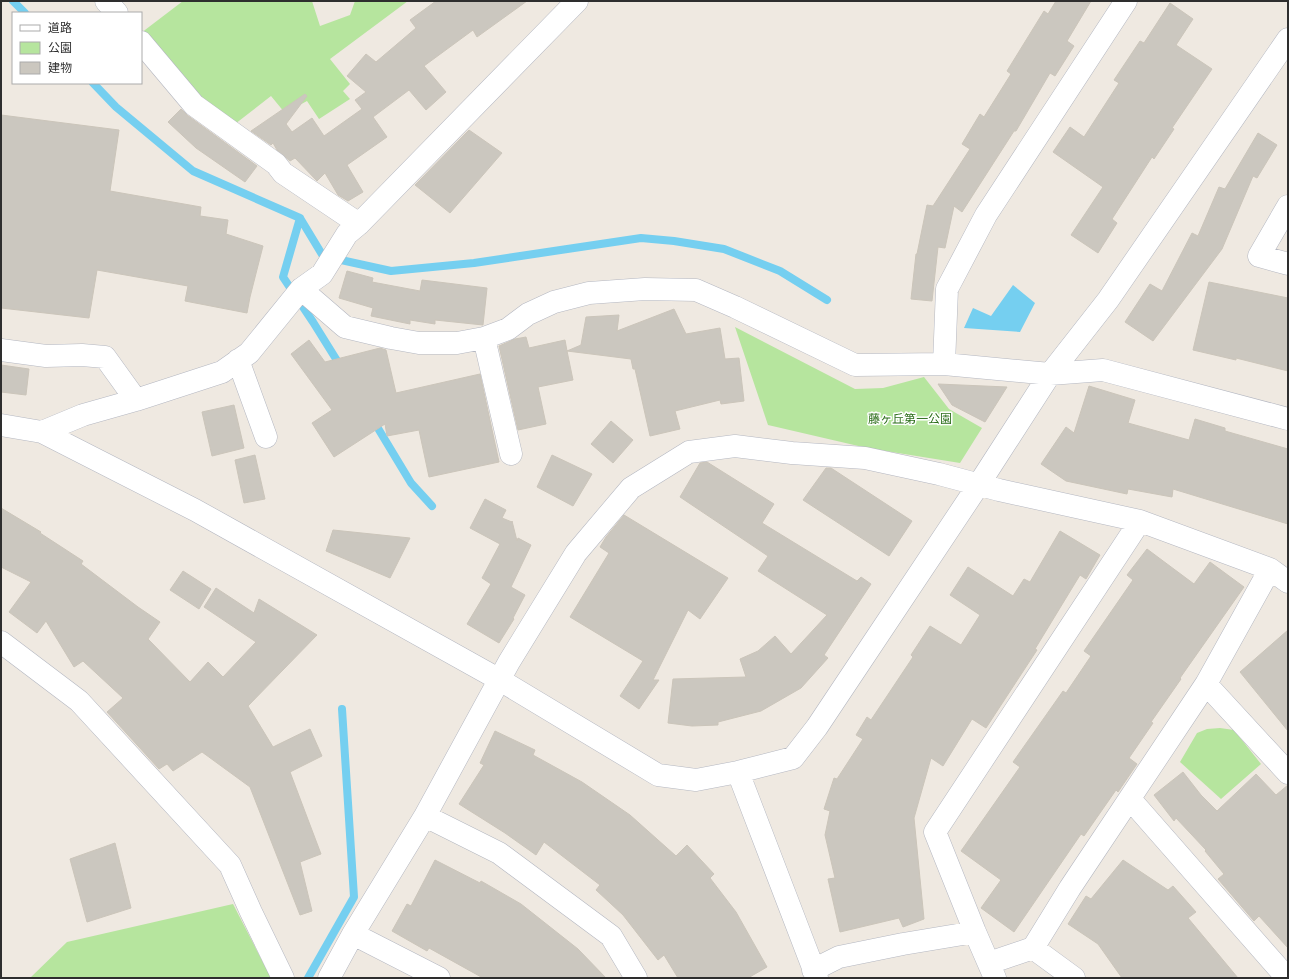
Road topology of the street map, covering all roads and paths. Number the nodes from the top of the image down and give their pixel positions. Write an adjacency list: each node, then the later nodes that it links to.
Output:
1 (106, 1): 4 (street)
2 (1126, 1): 14 (street)
3 (576, 2): 8 (street)
4 (116, 12)
5 (1288, 39): 15 (street)
6 (142, 43): 8 (street)
7 (1288, 206): 9 (street)
8 (359, 224): 10 (street)
9 (1288, 264)
10 (301, 289): 11 (street); 13 (street)
11 (484, 338): 14 (street); 21 (street)
12 (1, 350): 16 (street)
13 (238, 360): 16 (street); 20 (street)
14 (944, 364): 15 (street)
15 (1050, 374): 17 (street); 22 (street)
16 (136, 400): 19 (street)
17 (1288, 419)
18 (1, 425): 19 (street)
19 (42, 432): 27 (street)
20 (266, 437)
21 (511, 454)
22 (979, 484): 23 (street); 27 (street); 29 (street)
23 (1140, 521): 24 (street); 33 (street)
24 (1270, 569): 25 (street); 28 (street)
25 (1288, 582)
26 (1, 642): 38 (street)
27 (500, 680): 29 (street); 32 (street)
28 (1206, 684): 30 (street); 31 (street)
29 (738, 772): 37 (street)
30 (1288, 773)
31 (1130, 799): 35 (street); 43 (street)
32 (425, 816): 34 (street); 41 (street)
33 (975, 932): 36 (street); 37 (street)
34 (353, 934): 39 (street); 40 (street)
35 (1033, 948): 36 (street); 42 (street)
36 (992, 971)
37 (815, 974)
38 (283, 978)
39 (329, 978)
40 (439, 978)
41 (636, 978)
42 (1074, 978)
43 (1288, 978)

